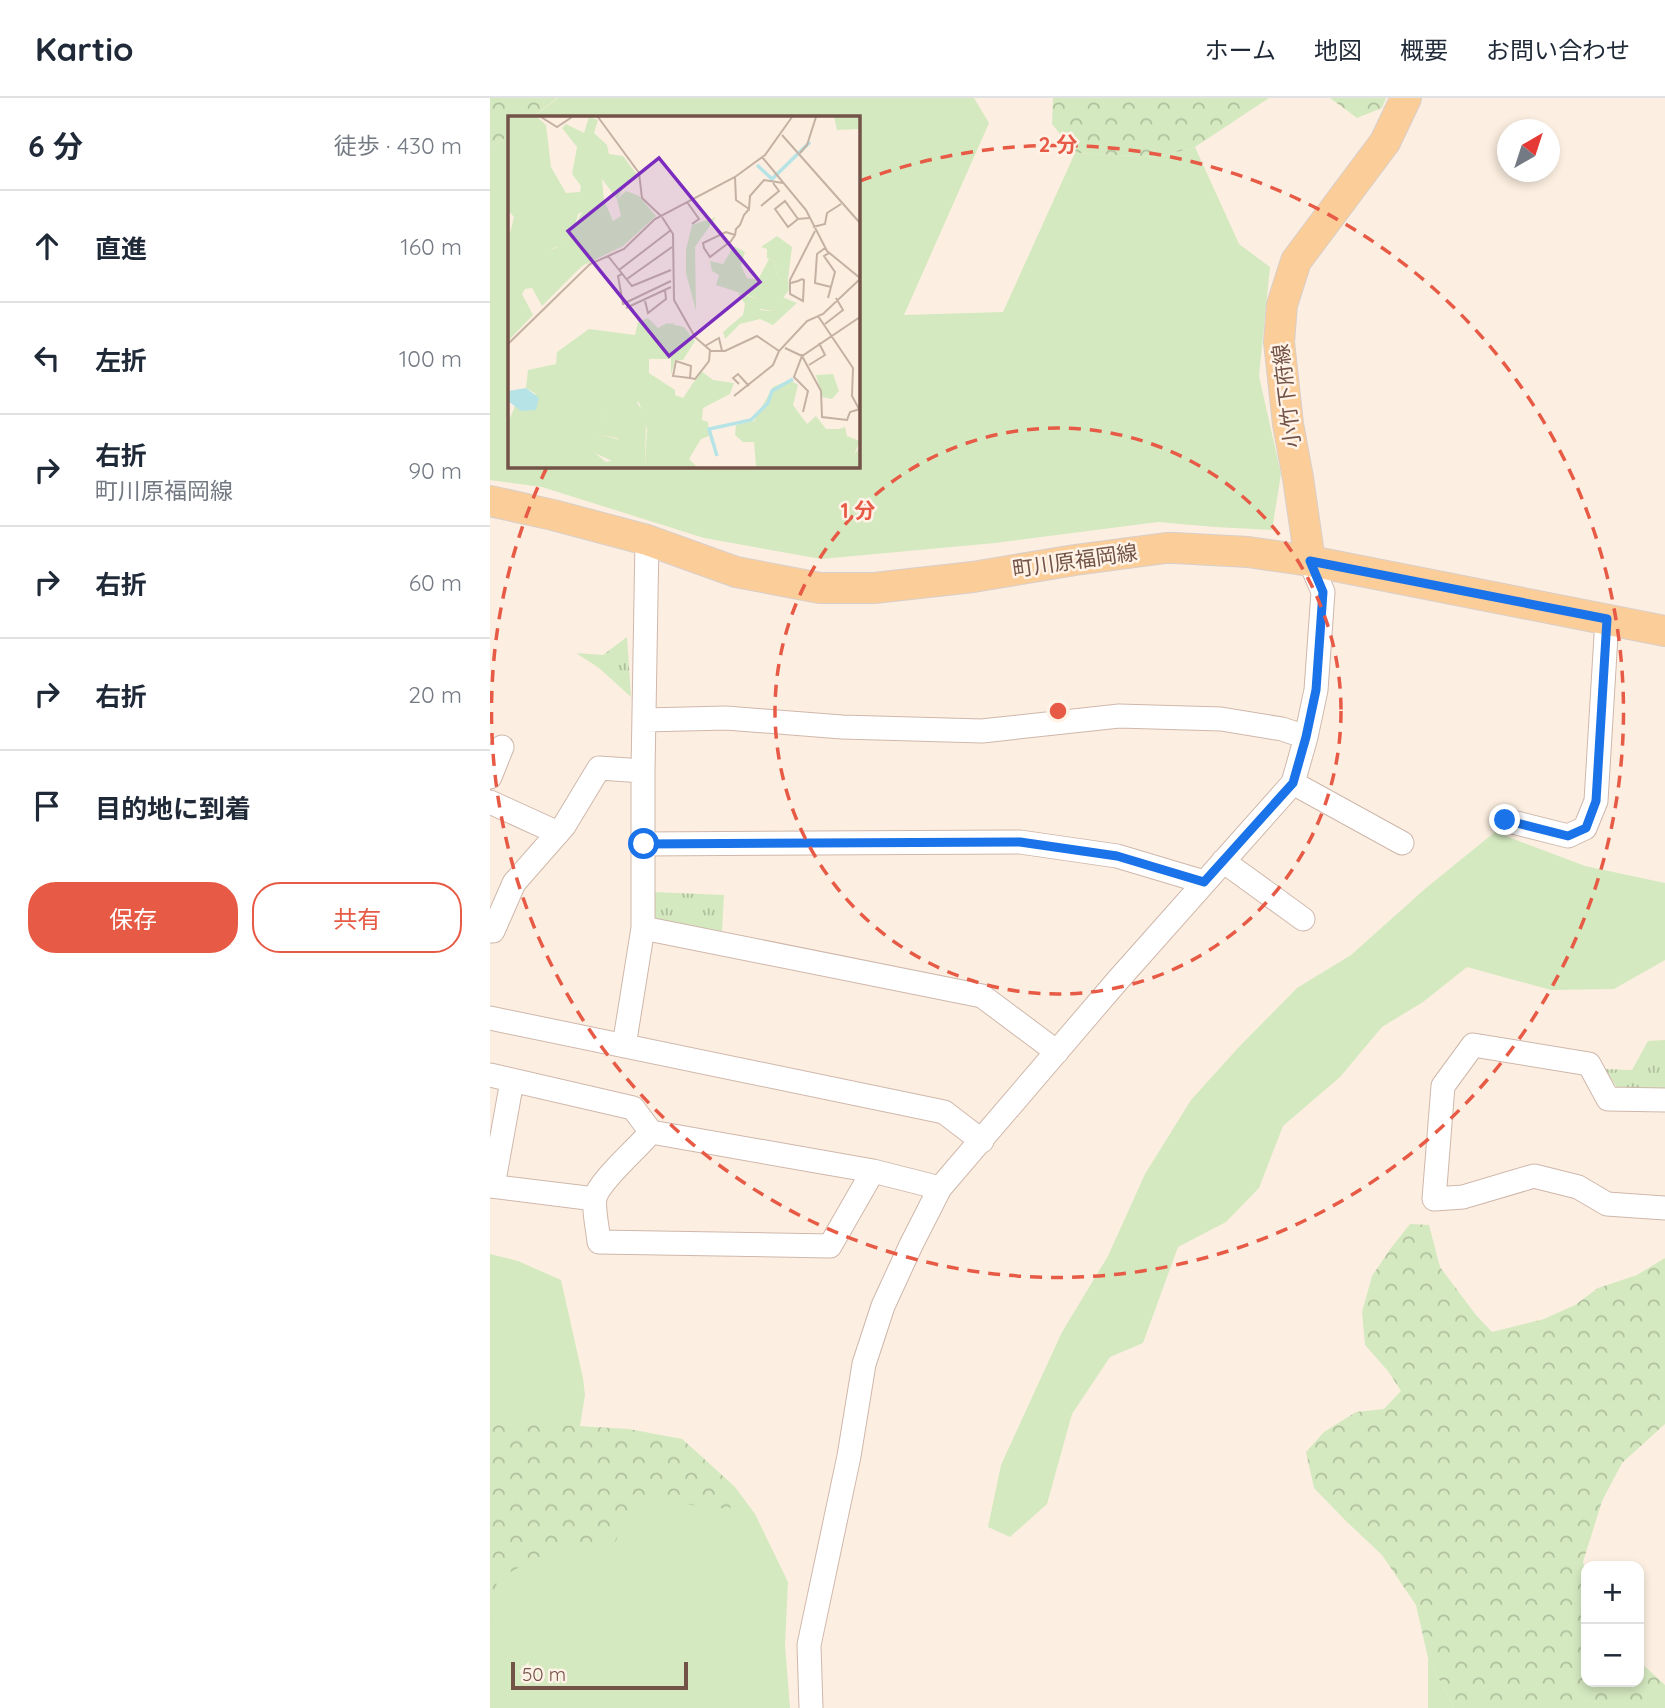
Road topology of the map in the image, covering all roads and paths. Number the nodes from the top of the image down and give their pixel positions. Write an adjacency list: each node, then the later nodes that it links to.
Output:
1 (1406, 98): 4 (main road, 小竹下府線)
2 (490, 501): 3 (main road, 町川原福岡線)
3 (646, 540): 4 (main road, 町川原福岡線); 7 (street)
4 (1310, 561): 5 (main road, 町川原福岡線); 8 (street)
5 (1607, 619): 6 (main road, 町川原福岡線); 14 (street)
6 (1665, 631)
7 (645, 720): 8 (street); 10 (street)
8 (1306, 737): 12 (street)
9 (502, 747): 11 (street)
10 (643, 771): 15 (street); 16 (street)
11 (490, 777)
12 (1293, 783): 17 (street); 18 (street)
13 (490, 802): 15 (street)
14 (1505, 820)
15 (558, 833): 22 (street)
16 (644, 844): 19 (street); 21 (street)
17 (1402, 844)
18 (1223, 861): 19 (street); 20 (street)
19 (1204, 882): 25 (street)
20 (1303, 919)
21 (643, 928): 24 (street); 25 (street)
22 (490, 931)
23 (490, 1018): 24 (street)
24 (624, 1046): 29 (street)
25 (1057, 1052): 29 (street)
26 (501, 1078): 28 (street); 31 (street)
27 (1665, 1100): 34 (street)
28 (651, 1132): 30 (street); 33 (street)
29 (982, 1141): 32 (street)
30 (873, 1171): 32 (street); 33 (street)
31 (492, 1186): 33 (street)
32 (940, 1188): 35 (street)
33 (595, 1199)
34 (1665, 1208)
35 (811, 1708)

